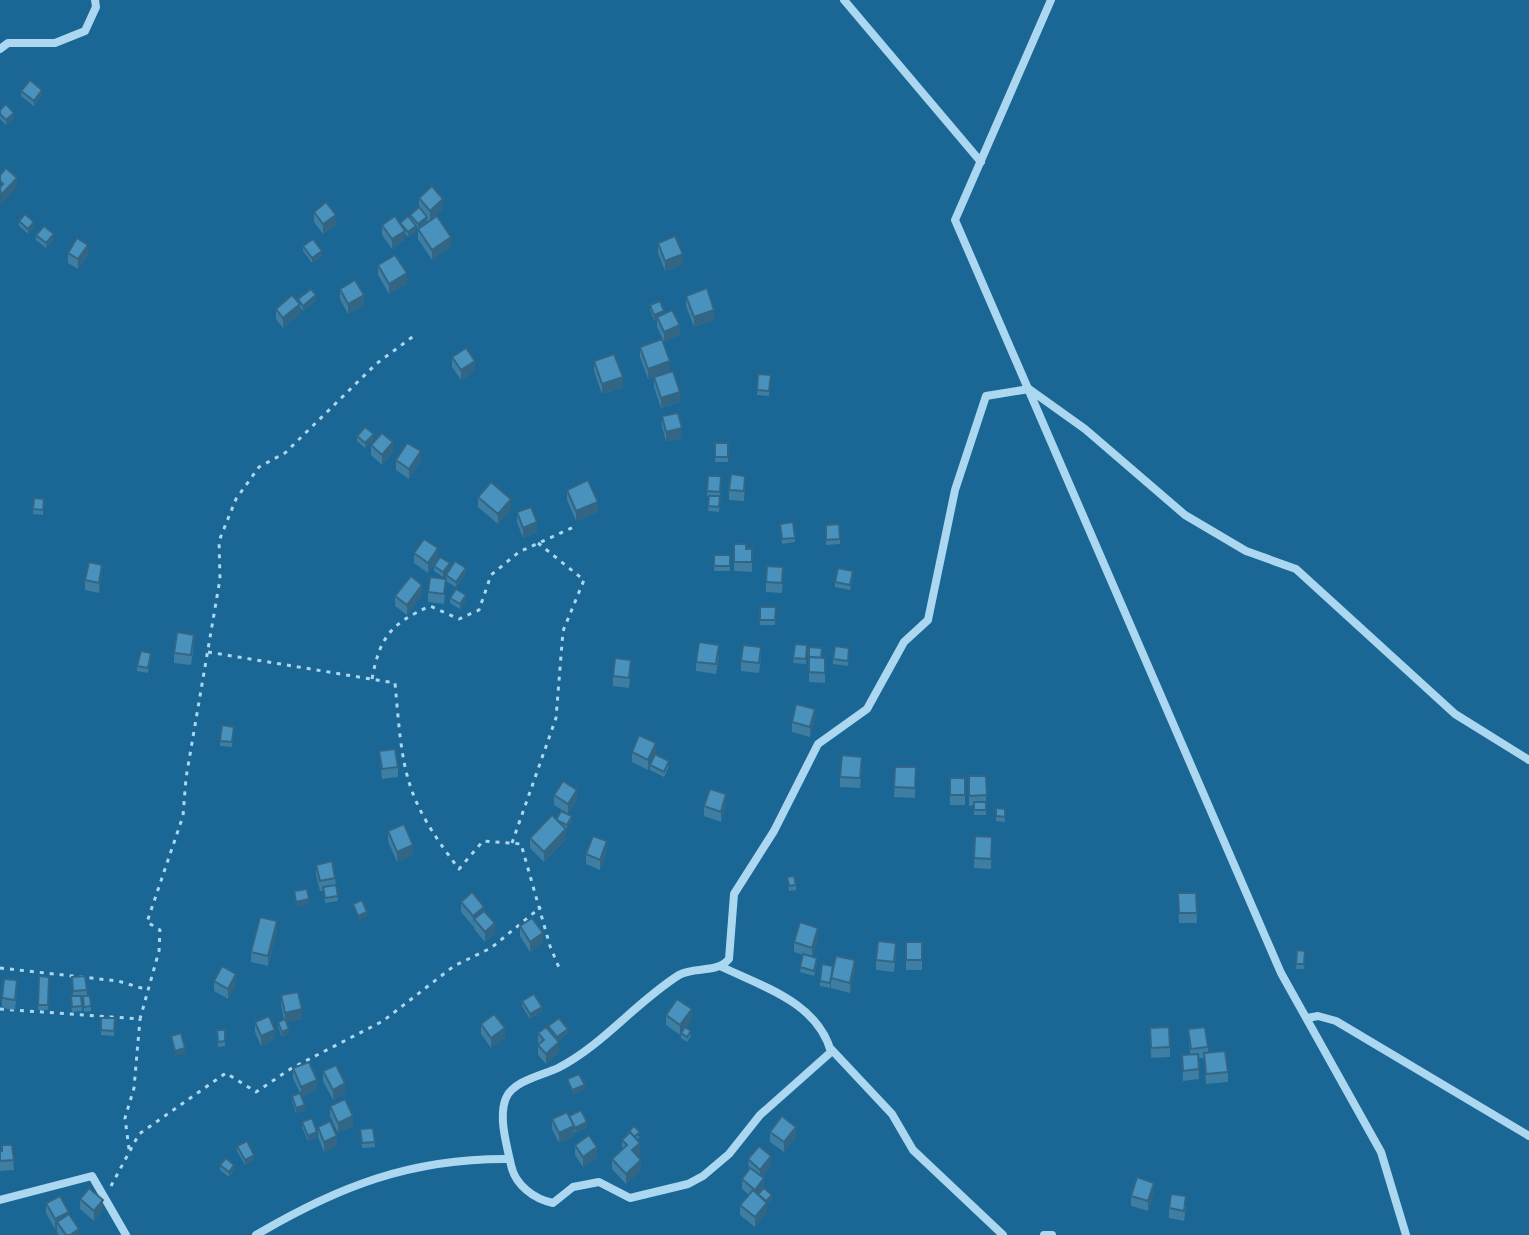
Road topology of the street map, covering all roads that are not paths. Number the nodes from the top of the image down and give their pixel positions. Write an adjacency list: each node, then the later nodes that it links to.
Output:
1 (95, 0): 4 (street)
2 (844, 0): 5 (street)
3 (1051, 0): 5 (street)
4 (0, 49)
5 (981, 162): 6 (street)
6 (1029, 389): 7 (street); 8 (street); 9 (street)
7 (1529, 760)
8 (722, 967): 10 (street); 12 (street)
9 (1307, 1018): 11 (street); 19 (street)
10 (830, 1048): 12 (street); 16 (street)
11 (1529, 1136)
12 (509, 1159): 15 (street)
13 (0, 1200): 14 (street)
14 (126, 1235)
15 (256, 1235)
16 (1003, 1235)
17 (1044, 1235): 18 (street)
18 (1052, 1235)
19 (1406, 1235)

